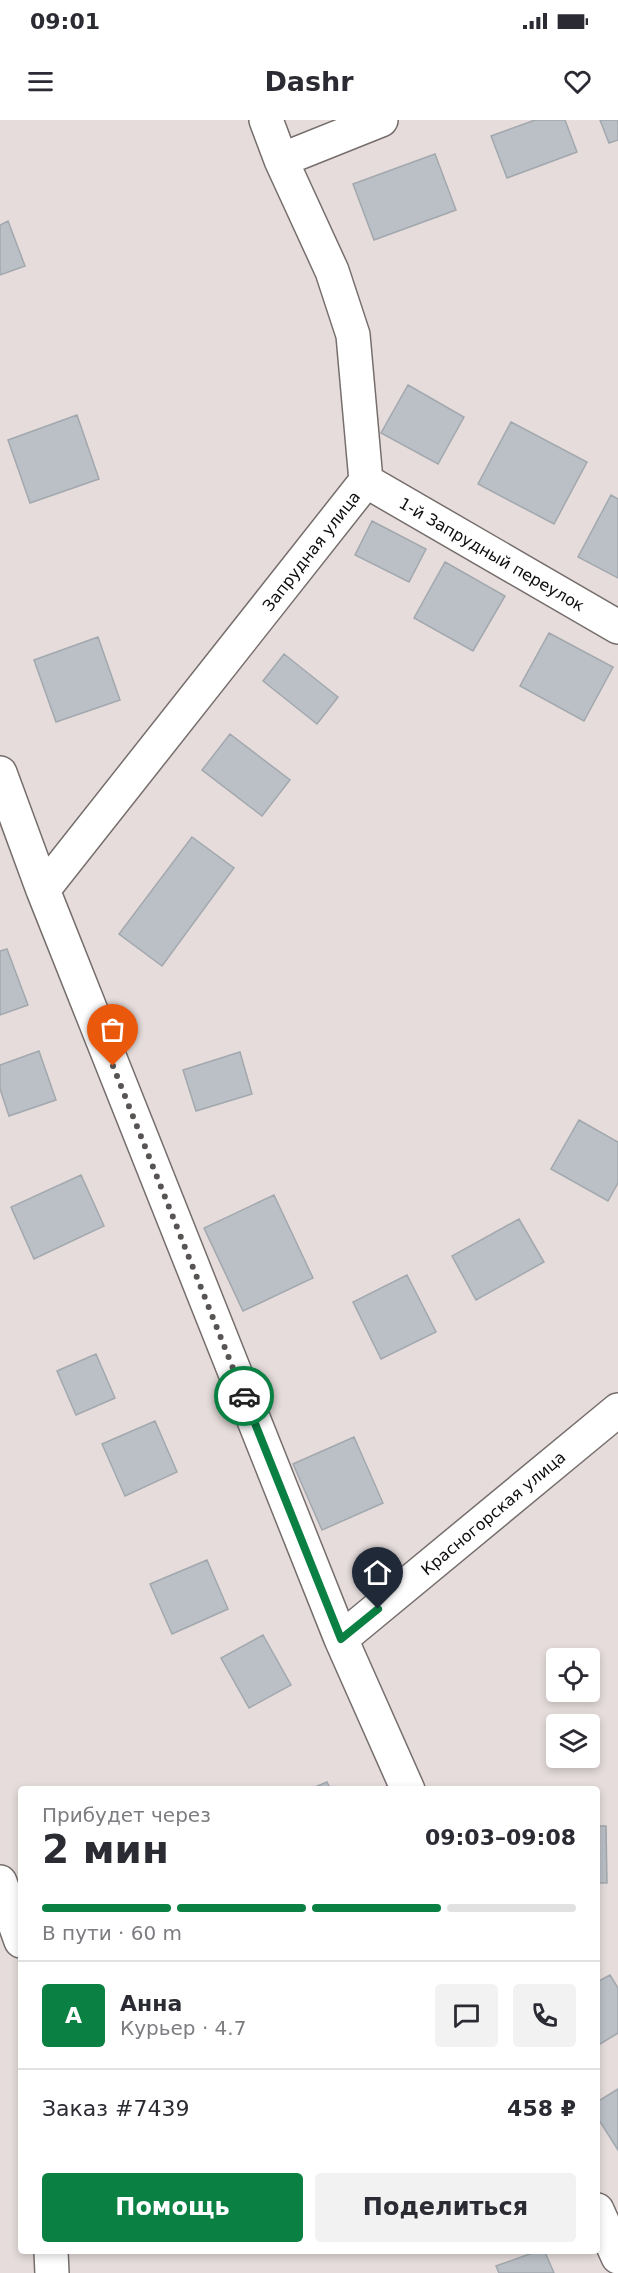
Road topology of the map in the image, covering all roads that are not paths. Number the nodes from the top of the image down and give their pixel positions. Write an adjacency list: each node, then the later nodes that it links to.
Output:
1 (266, 120): 3 (street, Запрудная улица)
2 (381, 120): 3 (street)
3 (281, 160): 4 (street, Запрудная улица)
4 (366, 481): 5 (street, 1-й Запрудный переулок); 7 (street, Запрудная улица)
5 (618, 627)
6 (0, 773): 7 (street)
7 (43, 890): 9 (street)
8 (618, 1410): 9 (street, Красногорская улица)
9 (341, 1639): 10 (street)
10 (406, 1786)
11 (0, 1882): 12 (street)
12 (18, 1933)
13 (600, 2217): 15 (street)
14 (51, 2254): 16 (street)
15 (618, 2257)
16 (52, 2273)

